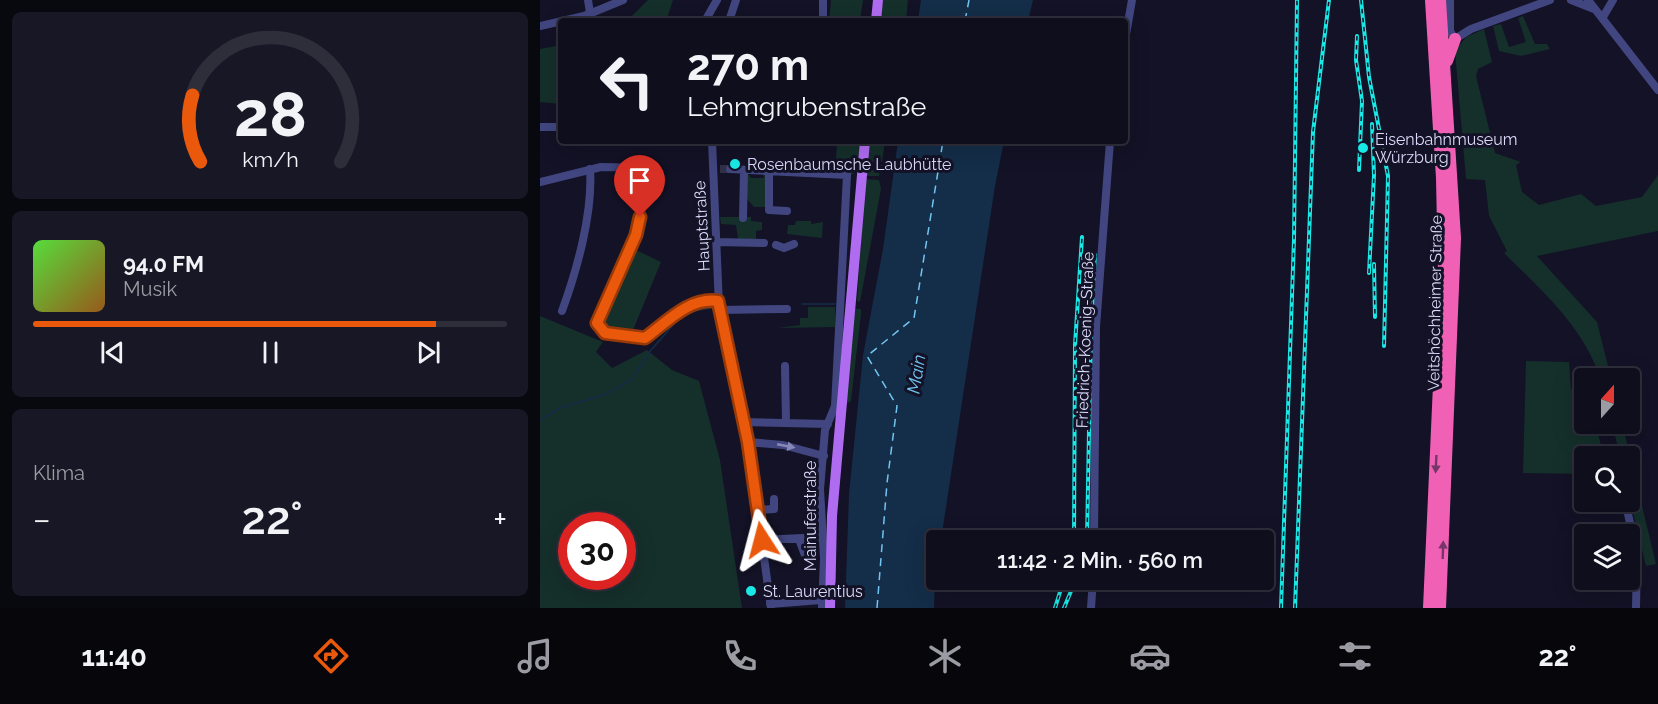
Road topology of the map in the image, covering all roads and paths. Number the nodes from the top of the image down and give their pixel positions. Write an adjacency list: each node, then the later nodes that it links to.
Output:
1 (588, 0): 16 (street)
2 (623, 0): 16 (street)
3 (717, 0): 19 (street)
4 (736, 0): 20 (street)
5 (823, 0): 21 (street)
6 (878, 0): 22 (main road)
7 (1132, 0): 24 (street)
8 (1431, 0): 27 (highway, Veitshöchheimer Straße)
9 (1440, 0): 27 (highway, Veitshöchheimer Straße)
10 (1450, 0): 26 (street)
11 (1550, 0): 26 (street)
12 (1571, 0): 15 (street)
13 (1588, 0): 15 (street)
14 (1612, 0): 17 (street)
15 (1595, 10): 17 (street)
16 (590, 13): 18 (street)
17 (1603, 17): 28 (street)
18 (571, 18)
19 (707, 18)
20 (730, 18)
21 (822, 18)
22 (876, 18)
23 (558, 21): 25 (street)
24 (1128, 23)
25 (540, 26)
26 (1455, 39): 27 (highway)
27 (1440, 89): 68 (highway, Veitshöchheimer Straße, one-way to 68); 69 (highway, Veitshöchheimer Straße, one-way to 27)
28 (1658, 90)
29 (540, 127): 30 (street)
30 (558, 127)
31 (713, 144): 41 (street, Hauptstraße)
32 (865, 144): 66 (main road)
33 (1110, 144): 58 (street, Friedrich-Koenig-Straße)
34 (590, 169): 38 (street); 45 (street); 48 (street)
35 (730, 170): 36 (street)
36 (744, 170): 37 (street); 40 (street)
37 (769, 173): 39 (street); 52 (street, Mainuferstraße)
38 (540, 182)
39 (787, 211)
40 (743, 218)
41 (716, 242): 42 (street); 45 (street, Hauptstraße)
42 (764, 243)
43 (794, 244): 44 (street)
44 (776, 245)
45 (718, 301): 47 (street, Hauptstraße)
46 (787, 309): 47 (street)
47 (720, 310): 51 (street, Hauptstraße)
48 (562, 311)
49 (785, 366): 50 (street)
50 (786, 422): 51 (street); 52 (street)
51 (744, 423): 53 (street, Hauptstraße)
52 (828, 424): 54 (street, Mainuferstraße)
53 (748, 442): 54 (street, one-way to 54); 56 (street, Hauptstraße)
54 (824, 456): 59 (street, Mainuferstraße)
55 (774, 499): 56 (street)
56 (758, 510): 61 (street, Hauptstraße)
57 (1628, 512): 70 (street)
58 (1094, 530)
59 (822, 537): 60 (street); 64 (street, Mainuferstraße)
60 (799, 539): 61 (street); 62 (street)
61 (762, 540): 65 (street, Hauptstraße)
62 (806, 555)
63 (1092, 590): 67 (street)
64 (822, 604): 65 (street)
65 (771, 606)
66 (830, 608)
67 (1090, 608)
68 (1429, 608)
69 (1440, 608)
70 (1636, 608)

